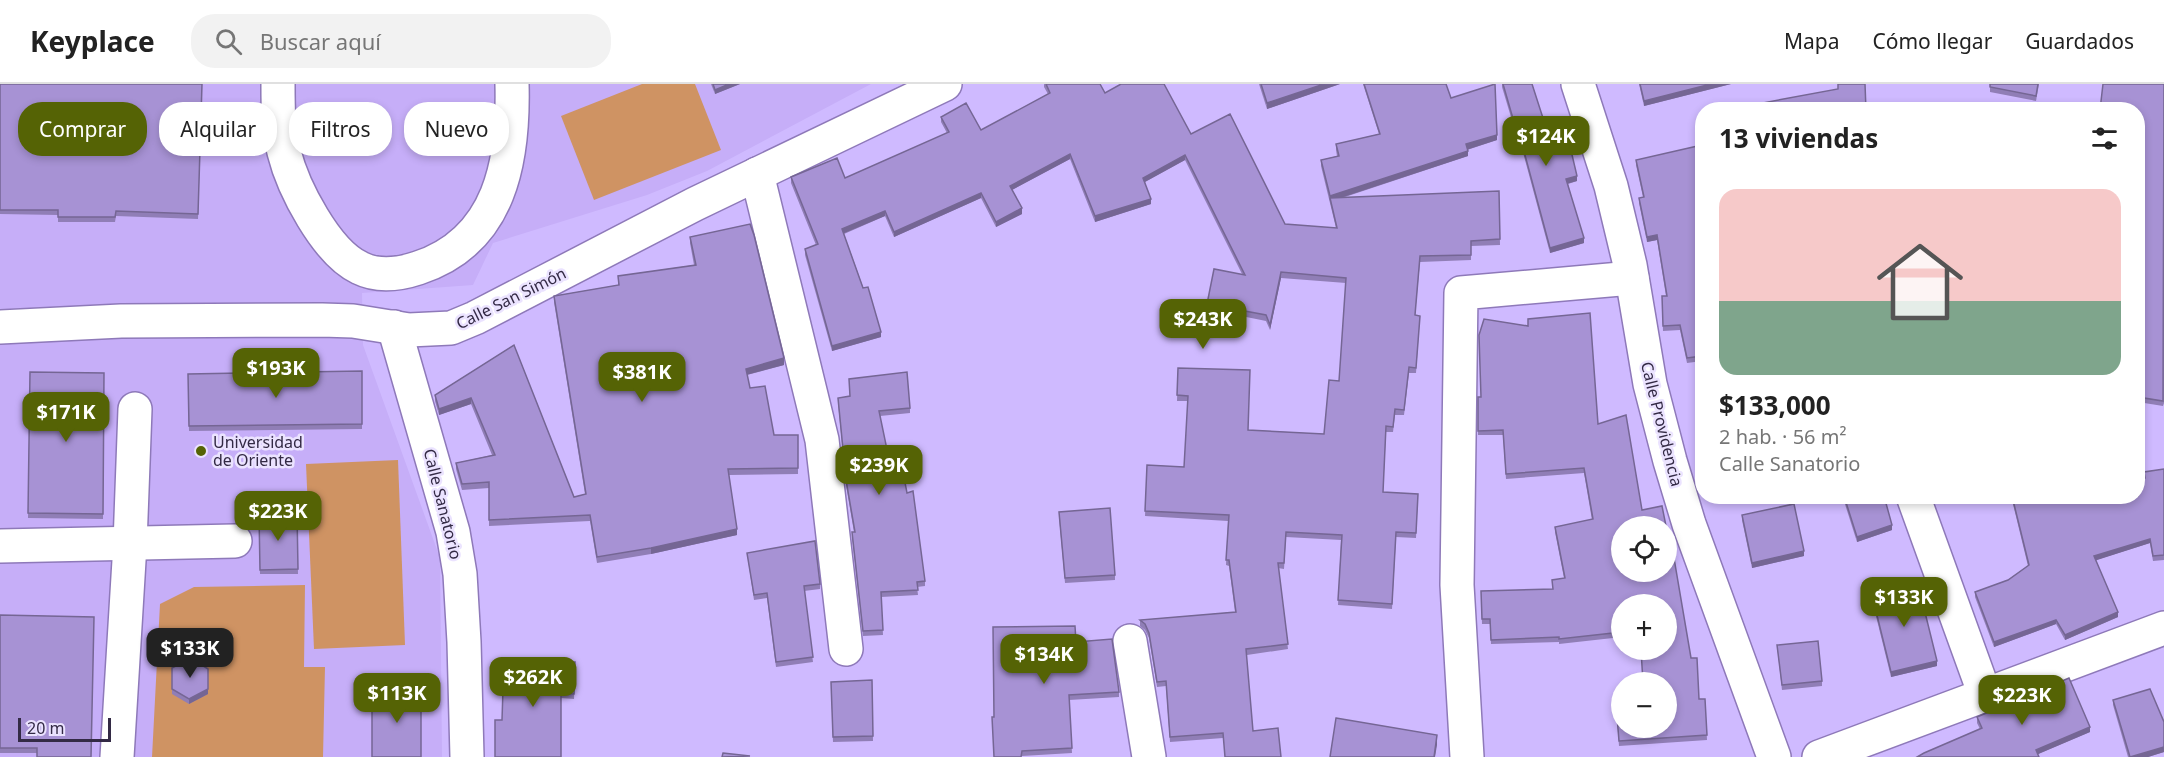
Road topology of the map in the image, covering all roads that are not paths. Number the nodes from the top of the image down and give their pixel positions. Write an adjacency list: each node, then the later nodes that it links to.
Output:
1 (278, 84): 6 (street)
2 (512, 84): 6 (street)
3 (945, 84): 5 (street, Calle San Simón)
4 (1578, 84): 7 (street, Calle Providencia)
5 (757, 174): 8 (street, Calle San Simón); 17 (street)
6 (377, 274): 8 (street, Calle Sanatorio)
7 (1632, 278): 22 (street); 23 (street, Calle Providencia)
8 (388, 326): 9 (street, Calle San Simón); 20 (street, Calle Sanatorio)
9 (0, 327)
10 (135, 409): 13 (street)
11 (1916, 504): 18 (street)
12 (235, 541): 13 (street)
13 (130, 544): 14 (street); 19 (street)
14 (0, 546)
15 (2164, 628): 18 (street)
16 (1130, 641): 21 (street)
17 (846, 648)
18 (1985, 694): 24 (street)
19 (117, 757)
20 (467, 757)
21 (1149, 757)
22 (1467, 757)
23 (1774, 757)
24 (1819, 757)

